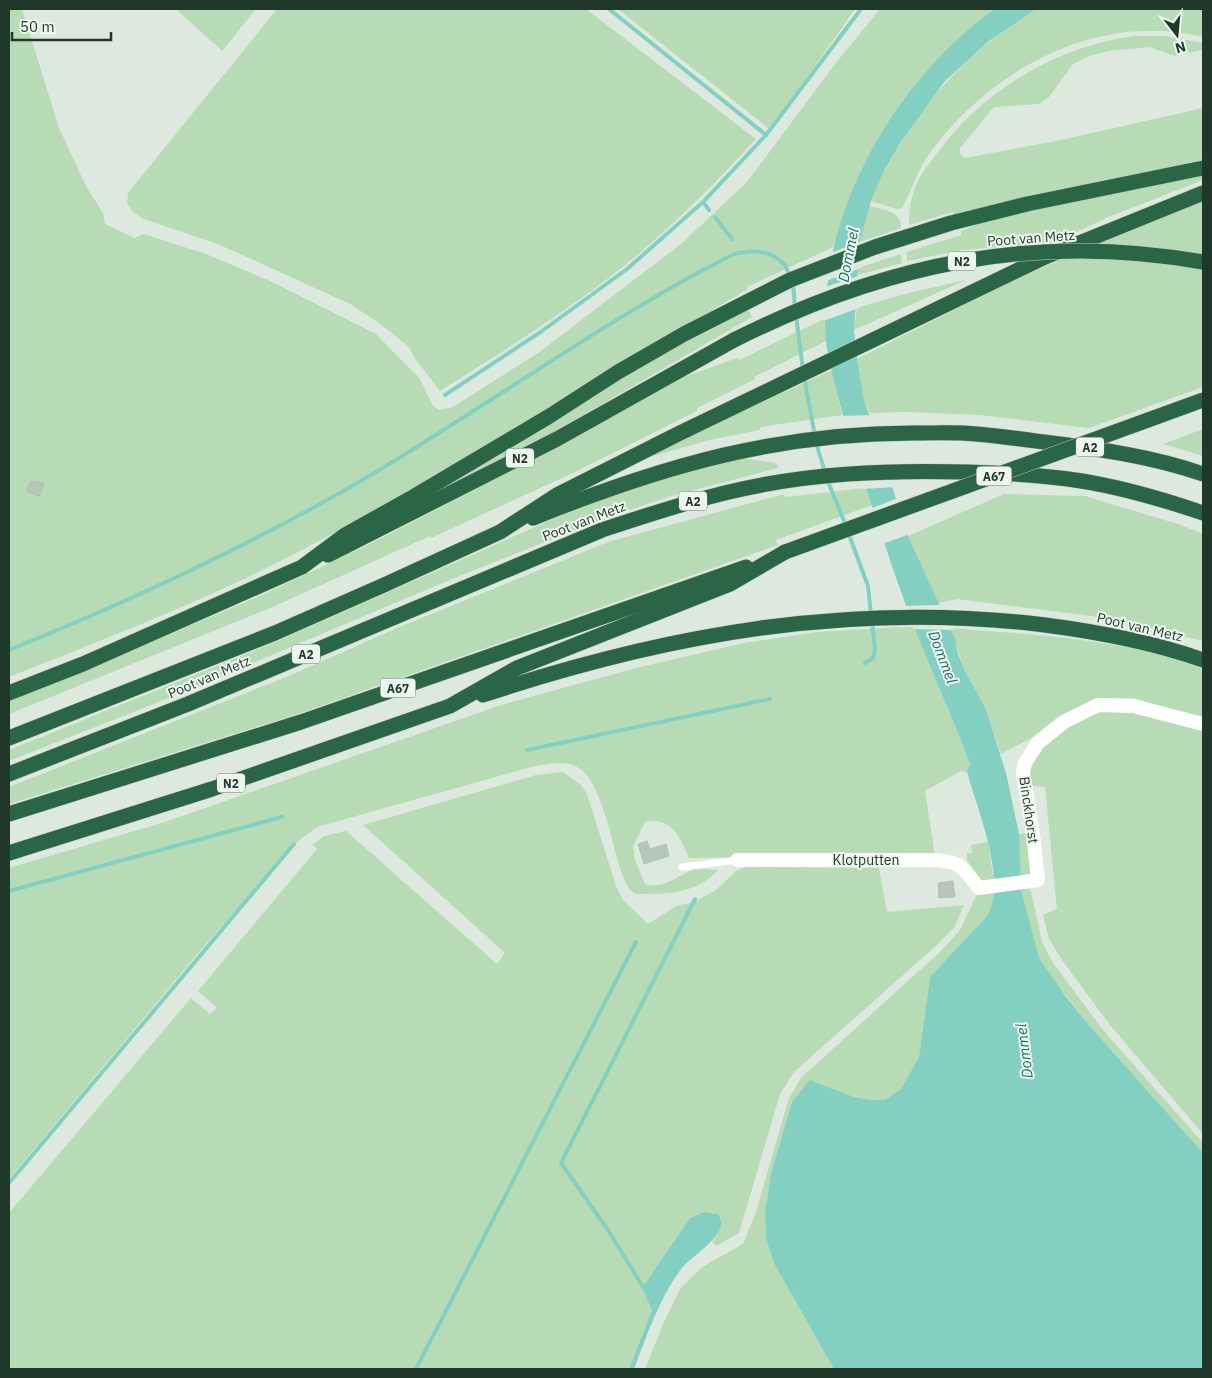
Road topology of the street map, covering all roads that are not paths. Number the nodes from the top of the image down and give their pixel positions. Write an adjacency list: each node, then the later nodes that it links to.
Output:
1 (1203, 168): 9 (highway)
2 (1203, 193): 7 (highway)
3 (1203, 262): 9 (highway, Poot van Metz / N2, bridge)
4 (1203, 400): 8 (highway, A67, bridge)
5 (1203, 474): 7 (highway, Poot van Metz / A2)
6 (1203, 513): 15 (highway, Poot van Metz / A2)
7 (500, 532): 14 (highway, A2)
8 (785, 552): 12 (highway, N2); 16 (highway, A67)
9 (302, 567): 11 (highway, N2)
10 (1203, 660): 12 (highway, Poot van Metz / N2)
11 (9, 693)
12 (450, 706): 17 (highway, N2)
13 (1203, 724): 20 (street, Binckhorst)
14 (9, 738)
15 (9, 774)
16 (9, 814)
17 (9, 853)
18 (736, 860): 19 (lane, Klotputten); 20 (street, Klotputten)
19 (682, 867)
20 (1033, 881)

